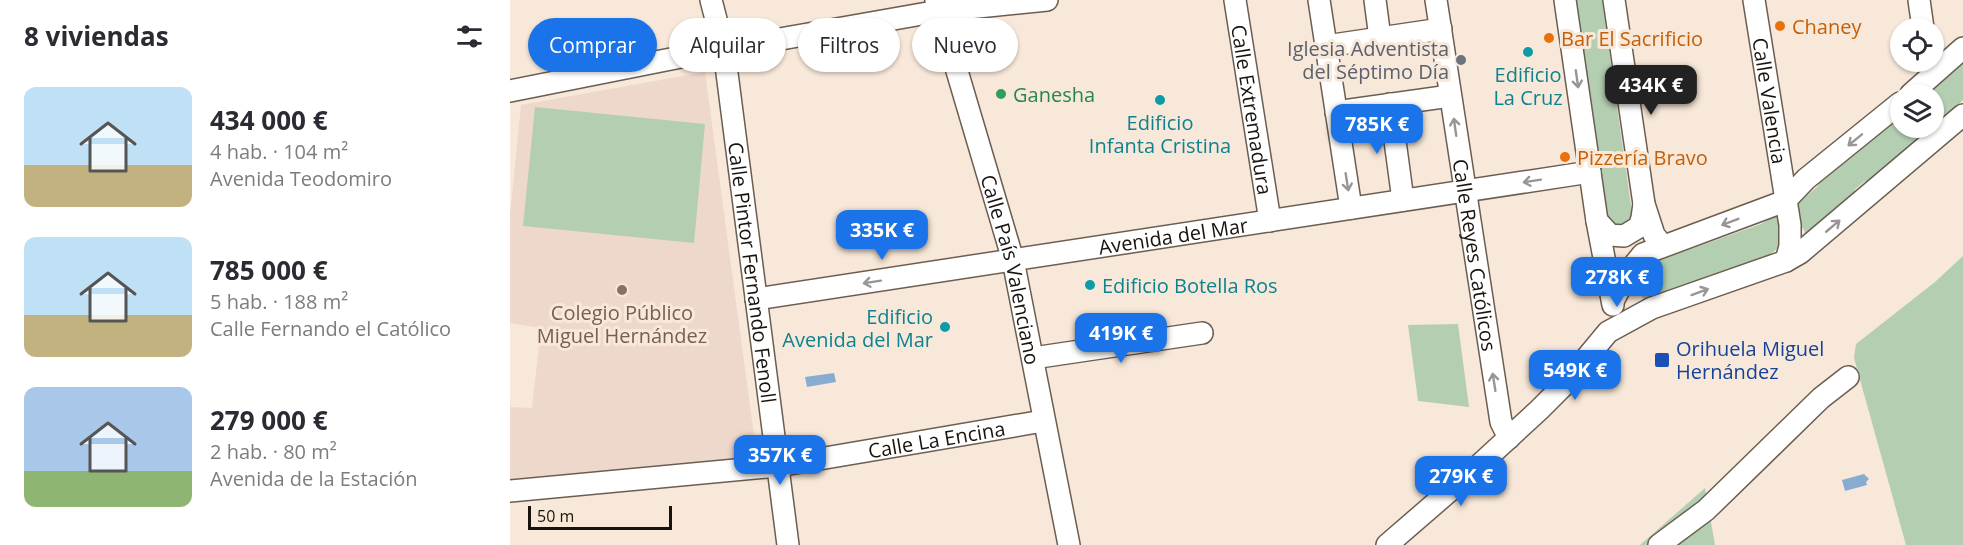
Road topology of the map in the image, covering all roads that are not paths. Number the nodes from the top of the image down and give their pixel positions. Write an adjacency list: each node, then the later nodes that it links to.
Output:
1 (711, 0): 12 (street, Calle Pintor Fernando Fenoll)
2 (1047, 0): 11 (street)
3 (1235, 0): 34 (street, Calle Extremadura)
4 (1318, 0): 17 (street)
5 (1375, 0): 16 (street)
6 (1436, 0): 14 (street, Calle Reyes Católicos)
7 (1565, 0): 28 (street, one-way to 28)
8 (1614, 0): 32 (street)
9 (1754, 0): 31 (street, Calle Valencia)
10 (1919, 0): 13 (street)
11 (938, 5): 15 (street); 37 (street, Calle País Valenciano)
12 (716, 18)
13 (1922, 18)
14 (1441, 29): 16 (street); 23 (street, Calle Reyes Católicos)
15 (786, 37)
16 (1380, 38): 17 (street)
17 (1326, 46): 26 (street)
18 (1963, 48): 19 (street)
19 (1944, 60)
20 (669, 61): 22 (street)
21 (727, 72): 40 (street, Calle Pintor Fernando Fenoll)
22 (510, 91)
23 (1450, 96): 24 (street); 29 (street, Calle Reyes Católicos, one-way to 23)
24 (1390, 104): 26 (street); 30 (street)
25 (1890, 111): 31 (street, one-way to 31)
26 (1336, 112): 33 (street, one-way to 33)
27 (1963, 115): 38 (street, one-way to 27)
28 (1590, 172): 29 (street, Avenida del Mar, one-way to 29); 35 (street)
29 (1464, 191): 30 (street, Avenida del Mar); 48 (street, Calle Reyes Católicos, one-way to 29)
30 (1403, 200): 33 (street, Avenida del Mar)
31 (1785, 201): 36 (street, one-way to 36); 38 (street, Calle Valencia)
32 (1644, 204): 35 (street); 36 (street)
33 (1351, 208): 34 (street, Avenida del Mar)
34 (1270, 221): 37 (street, Avenida del Mar)
35 (1597, 221): 41 (street)
36 (1663, 246): 39 (street)
37 (1013, 260): 40 (street, Avenida del Mar, one-way to 40); 45 (street, Calle País Valenciano)
38 (1786, 261): 42 (street, one-way to 38)
39 (1628, 274): 41 (street); 42 (street)
40 (756, 300): 49 (street, Calle Pintor Fernando Fenoll)
41 (1613, 301): 43 (street)
42 (1652, 308): 43 (street)
43 (1608, 332): 48 (street)
44 (1202, 333): 45 (street)
45 (1033, 358): 47 (street, Calle País Valenciano)
46 (1848, 377): 54 (street)
47 (1043, 422): 49 (street, Calle La Encina); 52 (street, Calle País Valenciano)
48 (1509, 438): 53 (street)
49 (778, 466): 50 (street, Calle La Encina); 51 (street, Calle Pintor Fernando Fenoll)
50 (510, 491)
51 (788, 545)
52 (1069, 545)
53 (1387, 545)
54 (1659, 545)

